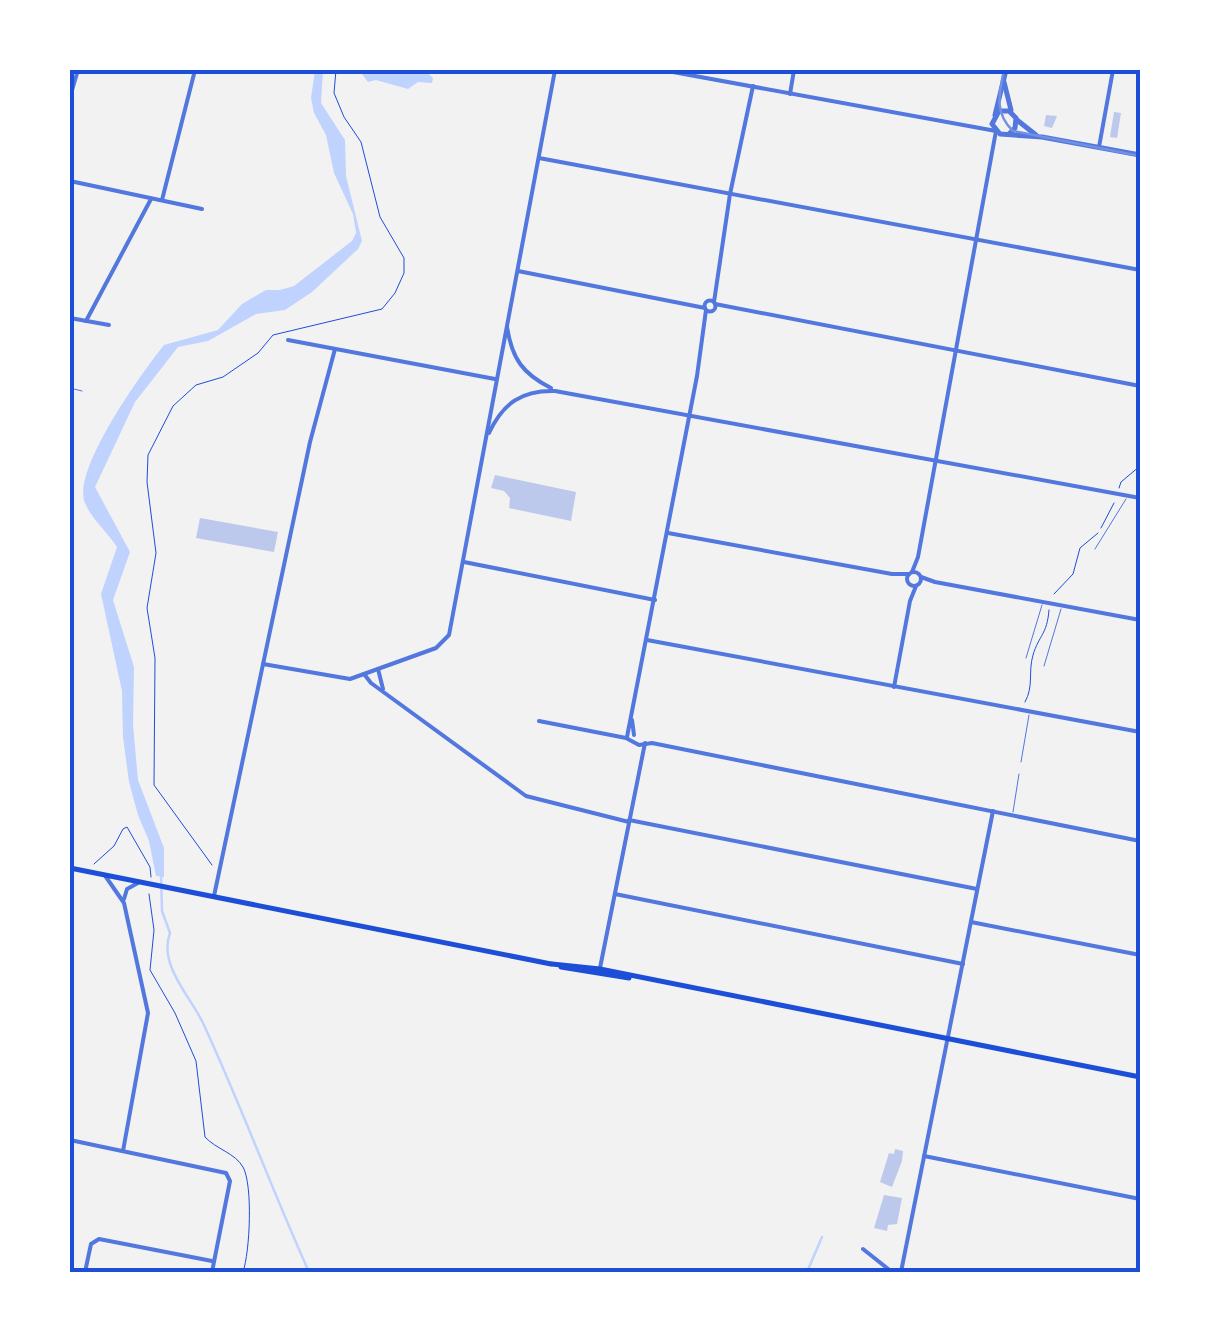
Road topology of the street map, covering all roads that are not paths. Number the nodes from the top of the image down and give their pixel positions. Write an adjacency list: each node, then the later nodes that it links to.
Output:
1 (78, 70): 13 (street)
2 (195, 70): 27 (street)
3 (555, 70): 23 (street)
4 (662, 70): 9 (street)
5 (794, 70): 12 (street)
6 (1006, 70): 10 (street)
7 (1113, 70): 20 (street)
8 (712, 72): 9 (street)
9 (710, 79): 11 (street)
10 (1004, 80): 14 (street); 15 (street)
11 (752, 86): 12 (street); 25 (street)
12 (790, 94): 16 (street)
13 (70, 98)
14 (1015, 117): 15 (street); 18 (street); 19 (street)
15 (993, 118): 16 (street); 17 (street)
16 (974, 127): 17 (street)
17 (996, 131): 18 (street); 21 (street)
18 (1007, 134): 19 (street); 21 (street)
19 (1042, 137): 20 (street)
20 (1098, 147): 22 (street)
21 (994, 148): 29 (street)
22 (1140, 155)
23 (539, 158): 25 (street); 31 (street)
24 (70, 181): 26 (street)
25 (730, 194): 29 (street); 32 (street)
26 (151, 198): 27 (street); 34 (street)
27 (162, 200): 28 (street)
28 (202, 209)
29 (978, 240): 30 (street); 39 (street)
30 (1140, 270)
31 (518, 271): 32 (street); 35 (street)
32 (710, 306): 39 (street); 45 (street)
33 (70, 318): 34 (street)
34 (86, 321): 36 (street)
35 (506, 322): 40 (street); 44 (street)
36 (108, 325)
37 (288, 340): 38 (street)
38 (335, 349): 40 (street); 60 (street)
39 (956, 352): 41 (street); 47 (street)
40 (495, 379): 46 (street)
41 (1140, 386)
42 (70, 388): 43 (lane)
43 (82, 390)
44 (556, 391): 45 (street); 46 (street)
45 (690, 415): 47 (street); 50 (street)
46 (486, 438): 52 (street)
47 (936, 460): 48 (street); 53 (street)
48 (1127, 496): 49 (street); 51 (lane)
49 (1140, 498)
50 (668, 532): 53 (street); 54 (street)
51 (1095, 549)
52 (464, 562): 54 (street); 62 (street)
53 (914, 579): 55 (street); 64 (street)
54 (655, 600): 58 (street)
55 (1046, 603): 56 (street); 59 (lane)
56 (1062, 606): 57 (street); 61 (lane)
57 (1140, 620)
58 (647, 640): 64 (street); 68 (street)
59 (1026, 658)
60 (263, 664): 63 (street); 84 (street)
61 (1044, 666)
62 (378, 670): 63 (street); 65 (street)
63 (364, 674): 65 (street)
64 (894, 687): 66 (street)
65 (384, 692): 77 (street)
66 (1026, 711): 69 (street); 73 (lane)
67 (539, 720): 71 (street)
68 (632, 720): 70 (street); 71 (street)
69 (1140, 732)
70 (634, 735): 71 (street); 72 (street)
71 (626, 738): 72 (street)
72 (642, 744): 75 (street); 77 (street)
73 (1021, 762)
74 (1019, 774): 76 (lane)
75 (993, 811): 76 (street); 82 (street)
76 (1012, 815): 78 (street)
77 (629, 821): 82 (street); 83 (street)
78 (1140, 841)
79 (70, 868): 80 (main road)
80 (106, 877): 81 (main road); 85 (street)
81 (140, 883): 84 (main road); 85 (street)
82 (978, 889): 86 (street)
83 (615, 894): 88 (street); 89 (street)
84 (213, 898): 89 (main road)
85 (124, 904): 93 (street)
86 (971, 922): 87 (street); 88 (street)
87 (1140, 955)
88 (963, 964): 90 (street)
89 (599, 972): 90 (main road)
90 (948, 1040): 91 (main road); 94 (street)
91 (1140, 1077)
92 (70, 1140): 93 (street)
93 (123, 1151): 97 (street)
94 (924, 1156): 95 (street); 98 (street)
95 (1140, 1200)
96 (863, 1248): 101 (street)
97 (214, 1262): 99 (street); 100 (street)
98 (904, 1271)
99 (85, 1272)
100 (212, 1272)
101 (892, 1272)

